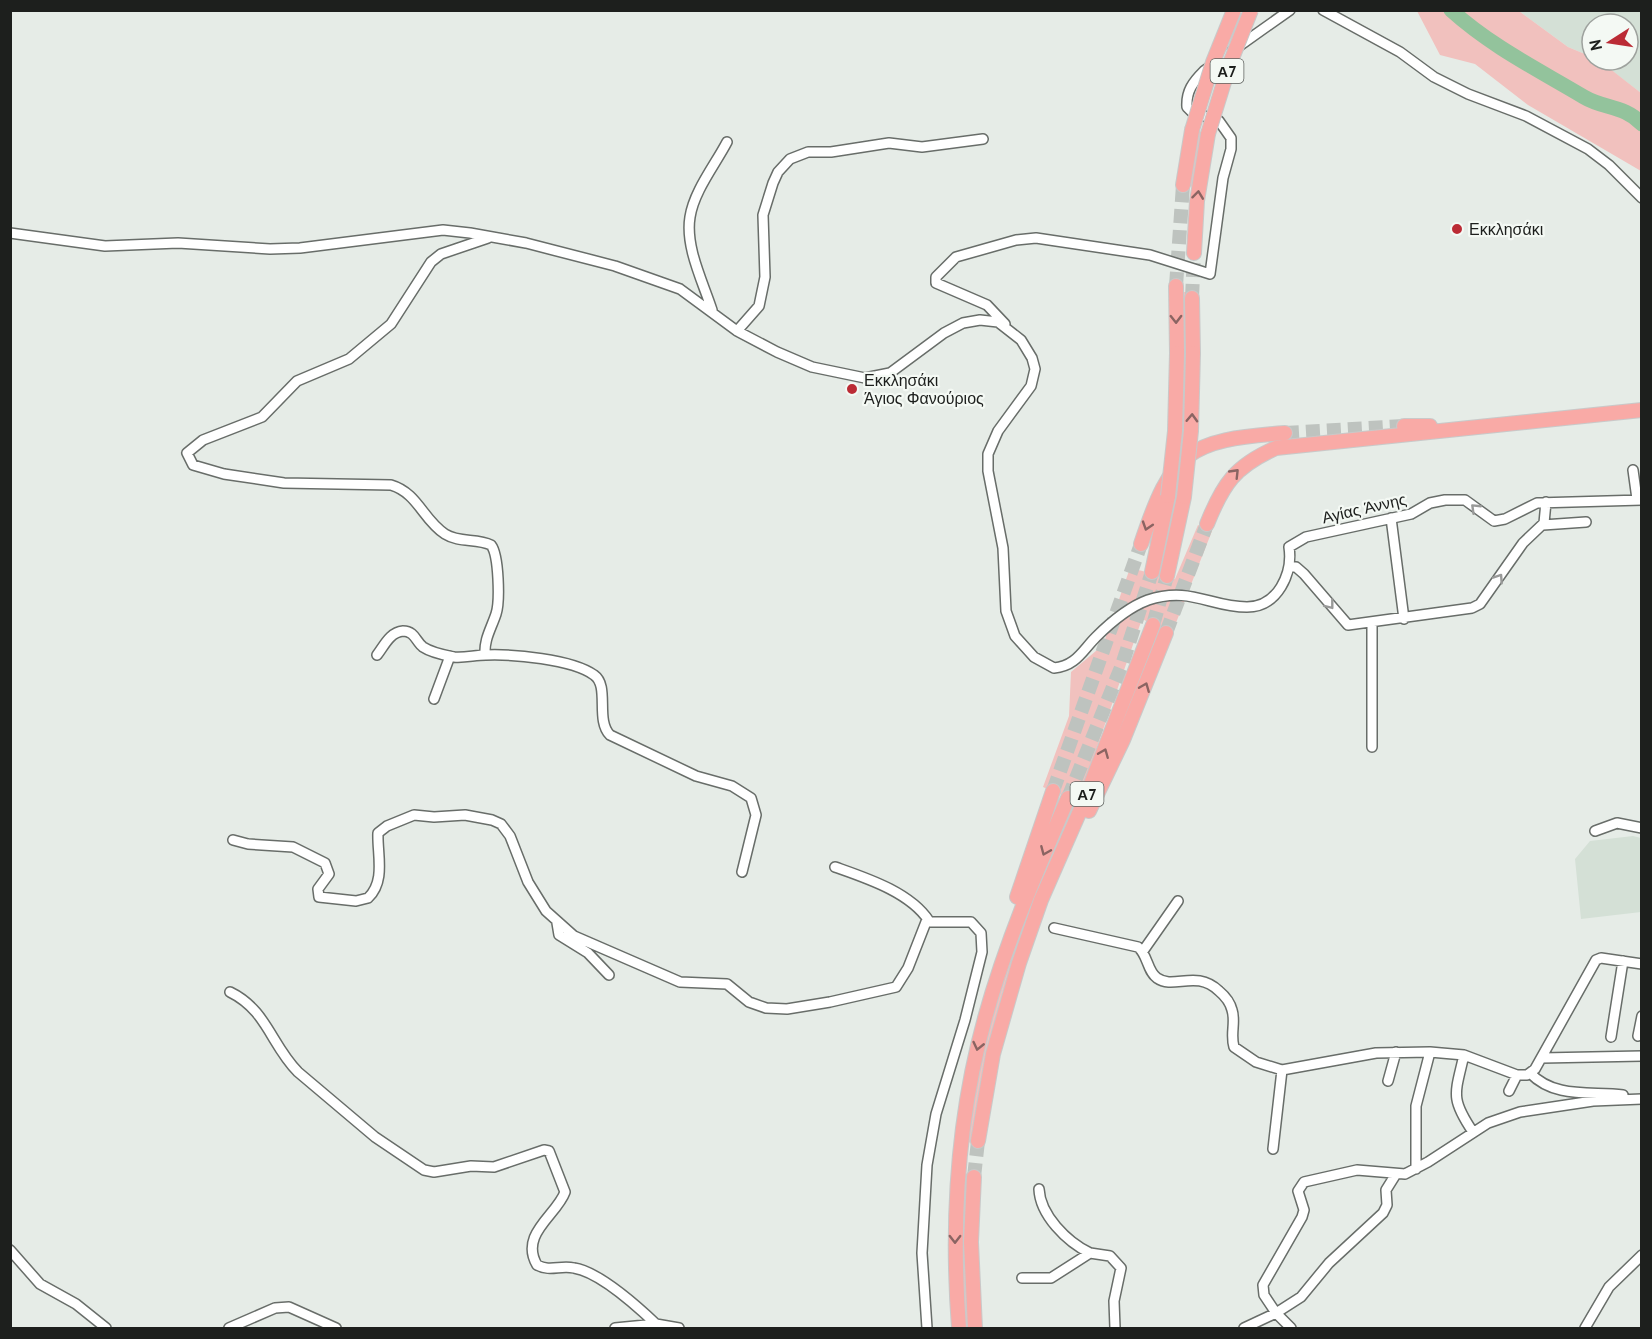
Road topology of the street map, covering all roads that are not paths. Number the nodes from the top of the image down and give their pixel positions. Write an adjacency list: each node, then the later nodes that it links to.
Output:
1 (1234, 10): 7 (highway, Α7, bridge)
2 (1251, 10): 11 (highway, Α7, one-way to 2, bridge)
3 (1290, 10): 15 (street, Αγίας Άννης)
4 (1323, 10): 8 (street)
5 (983, 139): 16 (street)
6 (727, 142): 14 (street)
7 (1183, 185)
8 (1641, 198)
9 (10, 233): 10 (street)
10 (490, 237): 14 (street); 37 (street)
11 (1194, 253)
12 (1176, 286): 30 (highway, one-way to 30, bridge)
13 (1192, 298): 31 (highway, one-way to 13, bridge)
14 (712, 311): 16 (street)
15 (1006, 326): 16 (street); 29 (street, Αγίας Άννης)
16 (737, 331)
17 (1641, 410): 19 (highway)
18 (1404, 426): 19 (highway)
19 (1510, 426): 26 (highway, one-way to 19)
20 (1285, 433): 28 (highway, one-way to 28)
21 (1633, 470): 22 (street)
22 (1639, 499): 23 (street, Αγίας Άννης)
23 (1546, 502): 24 (street, Αγίας Άννης, one-way to 24); 27 (street)
24 (1391, 518): 29 (street, Αγίας Άννης); 32 (street)
25 (1586, 522): 27 (street)
26 (1207, 524)
27 (1543, 525): 32 (street, one-way to 27)
28 (1141, 544)
29 (1289, 567): 33 (street, one-way to 33)
30 (1152, 572)
31 (1167, 576)
32 (1404, 619): 33 (street)
33 (1372, 623): 40 (street)
34 (1153, 625): 54 (highway, Α7, one-way to 34)
35 (1166, 633): 54 (highway, one-way to 35)
36 (377, 655): 38 (street)
37 (485, 655): 38 (street); 47 (street)
38 (450, 656): 39 (street)
39 (434, 699)
40 (1372, 747)
41 (1053, 791): 57 (highway)
42 (1068, 798): 57 (highway, Α7, one-way to 57)
43 (1641, 828): 44 (street)
44 (1595, 831)
45 (233, 840): 50 (street)
46 (835, 867): 49 (street)
47 (742, 872)
48 (1178, 901): 52 (street)
49 (929, 921): 50 (street); 91 (street)
50 (557, 923): 56 (street)
51 (1054, 928): 52 (street)
52 (1143, 951): 67 (street)
53 (1623, 962): 55 (street); 61 (street); 66 (street)
54 (1019, 963): 74 (highway, Α7)
55 (1641, 964)
56 (609, 975)
57 (993, 990): 92 (highway, Α7, one-way to 92)
58 (230, 992): 85 (street)
59 (1641, 1016): 60 (street)
60 (1638, 1036)
61 (1611, 1037)
62 (1396, 1052): 63 (street); 67 (street); 70 (street)
63 (1430, 1052): 64 (street); 76 (street)
64 (1464, 1055): 69 (street); 73 (street)
65 (1641, 1056): 66 (street)
66 (1542, 1058): 68 (street)
67 (1282, 1070): 75 (street)
68 (1530, 1073): 69 (street); 72 (street)
69 (1517, 1075): 71 (street)
70 (1388, 1081)
71 (1509, 1091)
72 (1637, 1100): 73 (street)
73 (1473, 1132): 76 (street)
74 (978, 1142)
75 (1273, 1149)
76 (1416, 1169): 77 (street)
77 (1396, 1174): 84 (street); 84 (street)
78 (974, 1177): 93 (highway)
79 (1039, 1189): 81 (street)
80 (10, 1250): 86 (street)
81 (1090, 1253): 83 (street); 94 (street)
82 (1641, 1255): 97 (street)
83 (1022, 1278)
84 (1276, 1313): 95 (street); 96 (street)
85 (660, 1326): 89 (street); 90 (street)
86 (106, 1329)
87 (229, 1329): 88 (street)
88 (336, 1329)
89 (615, 1329)
90 (679, 1329)
91 (927, 1329)
92 (959, 1329)
93 (975, 1329)
94 (1115, 1329)
95 (1244, 1329)
96 (1291, 1329)
97 (1586, 1329)

